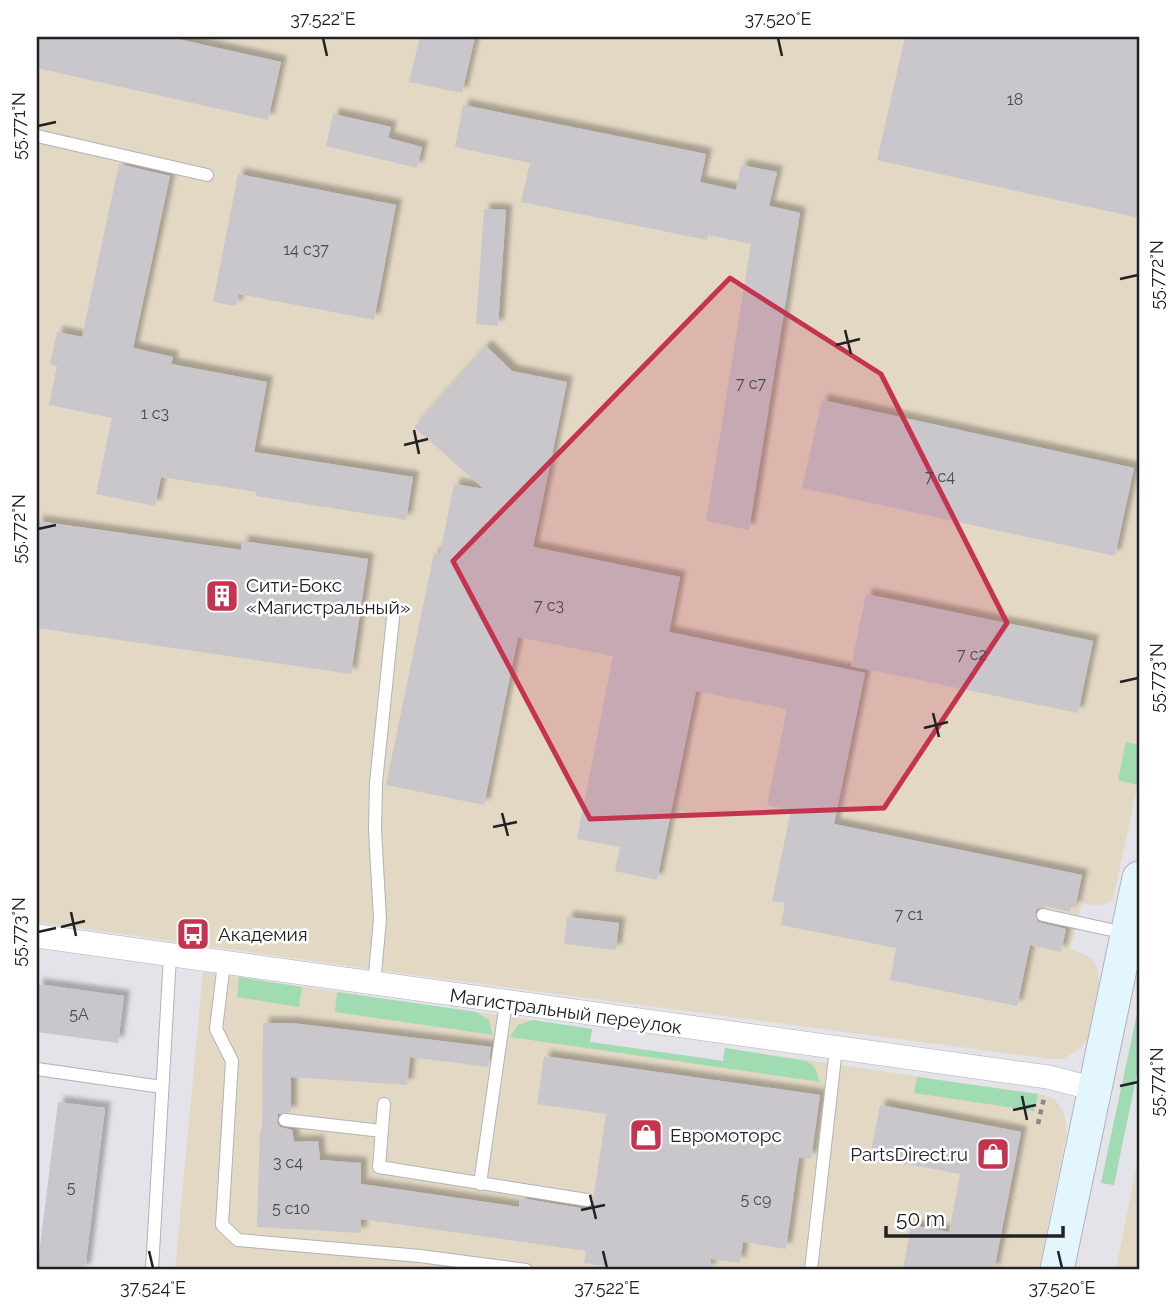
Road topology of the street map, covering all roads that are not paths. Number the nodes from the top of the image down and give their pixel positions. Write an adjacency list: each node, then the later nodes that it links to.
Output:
1 (37, 136): 2 (lane)
2 (207, 175)
3 (394, 608): 10 (lane)
4 (1139, 878): 6 (street)
5 (1043, 915): 6 (lane)
6 (1127, 934): 15 (street)
7 (37, 936): 8 (street, Магистральный переулок)
8 (170, 956): 9 (street, Магистральный переулок); 14 (lane)
9 (224, 963): 10 (street, Магистральный переулок); 22 (lane)
10 (374, 985): 11 (street, Магистральный переулок)
11 (506, 1002): 12 (street, Магистральный переулок); 19 (lane)
12 (836, 1048): 15 (street, Магистральный переулок); 23 (lane)
13 (37, 1069): 14 (lane)
14 (162, 1087): 21 (lane)
15 (1095, 1089): 24 (street)
16 (384, 1104): 18 (lane)
17 (285, 1120): 18 (lane)
18 (382, 1131): 19 (lane)
19 (480, 1184): 20 (lane)
20 (587, 1200)
21 (152, 1270)
22 (526, 1270)
23 (811, 1270)
24 (1057, 1270)

